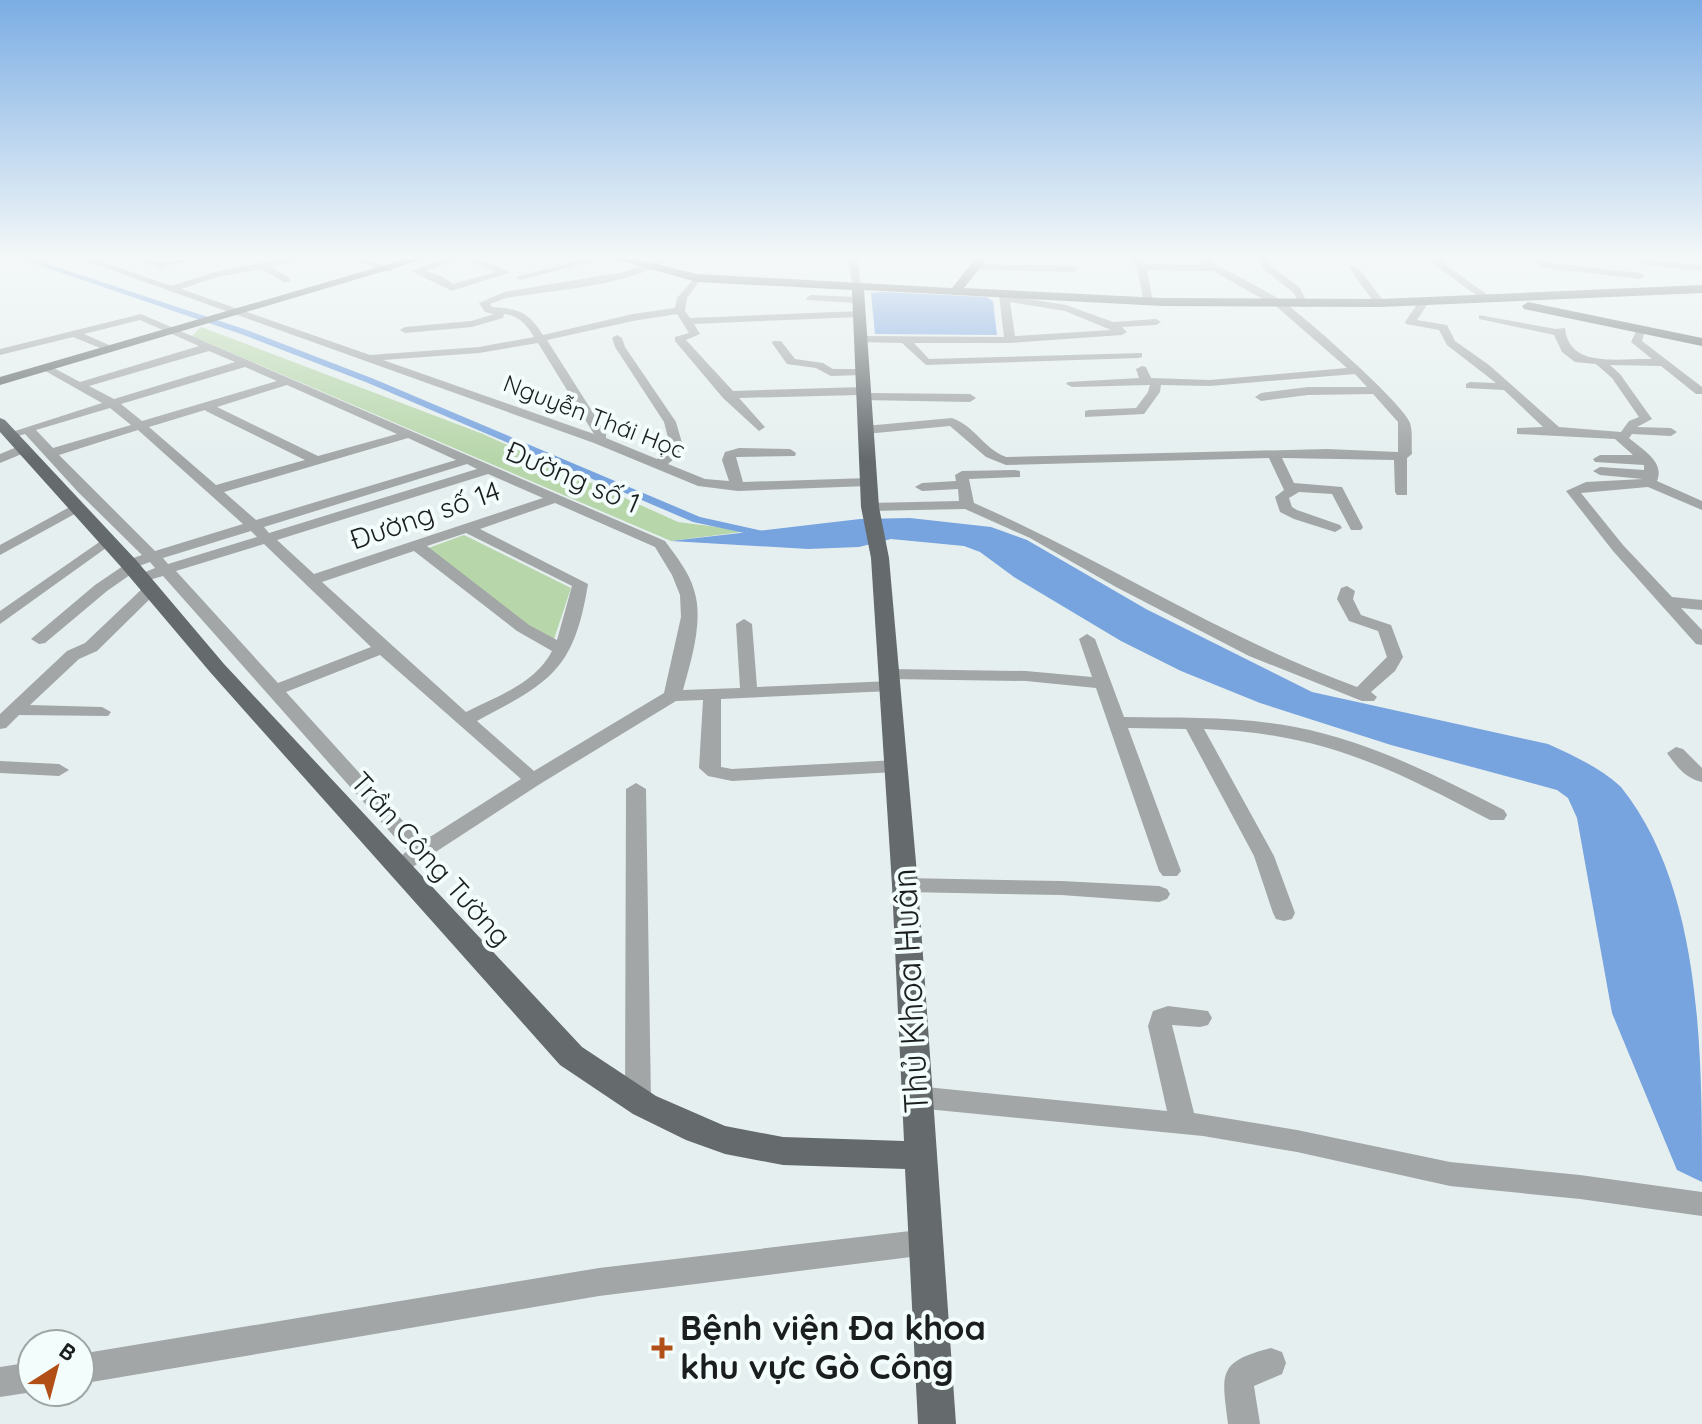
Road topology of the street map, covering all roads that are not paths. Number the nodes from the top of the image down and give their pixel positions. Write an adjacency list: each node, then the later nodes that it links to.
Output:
1 (103, 325): 24 (street, Đường số 1)
2 (169, 325): 19 (street, Đường số 1)
3 (187, 325): 19 (main road)
4 (267, 325): 37 (street, Nguyễn Thái Học)
5 (448, 325): 23 (street)
6 (530, 325): 26 (street)
7 (623, 325): 26 (street)
8 (690, 325): 54 (street)
9 (733, 325): 25 (street)
10 (859, 325): 28 (main road)
11 (1008, 325): 30 (street)
12 (1106, 325): 21 (street)
13 (1136, 325): 21 (street)
14 (1304, 325): 42 (street)
15 (1433, 325): 50 (street)
16 (1523, 325): 20 (street)
17 (1538, 325): 20 (street)
18 (1625, 325): 22 (main road)
19 (178, 328): 33 (main road); 34 (street, Đường số 1); 41 (main road)
20 (1535, 328): 38 (street)
21 (1116, 329): 30 (street); 36 (street)
22 (1642, 329): 31 (main road); 40 (street)
23 (405, 330)
24 (72, 333): 33 (street); 35 (street, Đường số 1)
25 (732, 334)
26 (540, 338): 37 (street); 69 (street)
27 (617, 338): 78 (street)
28 (860, 339): 29 (street); 43 (main road)
29 (905, 339): 30 (street); 36 (street)
30 (1010, 340)
31 (1702, 342)
32 (777, 343): 43 (street)
33 (105, 347): 44 (main road)
34 (209, 347): 39 (street, Đường số 1); 48 (street)
35 (0, 352)
36 (1138, 355): 46 (street)
37 (370, 359): 69 (street, Nguyễn Thái Học)
38 (1599, 361): 40 (street); 67 (street)
39 (245, 363): 45 (street, Đường số 1); 57 (street)
40 (1660, 363): 52 (street)
41 (46, 368): 44 (main road); 48 (street)
42 (1358, 370): 46 (street); 51 (street)
43 (862, 372): 53 (main road)
44 (0, 378)
45 (288, 381): 58 (street); 68 (street, Đường số 1)
46 (1151, 381): 47 (street); 59 (street)
47 (1072, 384)
48 (81, 385): 57 (street)
49 (1470, 386): 50 (street)
50 (1506, 387): 64 (street)
51 (1379, 390): 55 (street); 73 (street)
52 (1700, 391)
53 (863, 393): 54 (street); 56 (street); 63 (main road)
54 (727, 395): 60 (street)
55 (1261, 397)
56 (970, 398)
57 (112, 403): 61 (street); 62 (street)
58 (210, 408): 61 (street); 76 (street)
59 (1089, 414)
60 (759, 427)
61 (143, 428): 70 (street); 87 (street)
62 (11, 430): 70 (street, Trần Công Tường); 74 (street); 92 (main road, Trần Công Tường)
63 (865, 430): 72 (street); 82 (main road)
64 (1553, 430): 65 (street); 67 (street)
65 (1521, 431)
66 (1671, 432): 67 (street)
67 (1624, 433): 75 (street)
68 (409, 434): 76 (street); 77 (street, Đường số 1)
69 (599, 440): 78 (street, Nguyễn Thái Học)
70 (51, 453): 102 (street, Trần Công Tường)
71 (790, 453): 84 (street)
72 (1273, 454): 73 (street); 86 (street)
73 (1400, 456): 88 (street)
74 (0, 459)
75 (1647, 459): 81 (street); 81 (street)
76 (316, 460): 87 (street)
77 (468, 460): 79 (street, Đường số 1); 94 (street)
78 (659, 464): 84 (street, Nguyễn Thái Học)
79 (490, 469): 89 (street, Đường số 1); 99 (street)
80 (1020, 478): 83 (street)
81 (1651, 479): 91 (street); 105 (street)
82 (868, 482): 84 (street, Nguyễn Thái Học); 93 (main road)
83 (963, 486): 85 (street); 90 (street)
84 (738, 487)
85 (922, 487)
86 (1294, 489): 95 (street); 97 (street)
87 (212, 491): 94 (street)
88 (1402, 492)
89 (557, 498): 96 (street, Đường số 14); 119 (street, Đường số 1)
90 (967, 505): 93 (street); 104 (street)
91 (1702, 506)
92 (77, 507): 98 (main road, Trần Công Tường); 101 (street)
93 (871, 509): 114 (main road, Thủ Khoa Huân)
94 (255, 527): 99 (street); 102 (street)
95 (1356, 527)
96 (467, 528): 100 (street, Đường số 14); 113 (street)
97 (1335, 528)
98 (108, 540): 102 (main road, Trần Công Tường); 107 (street)
99 (266, 540): 102 (street); 103 (street)
100 (416, 545): 103 (street, Đường số 14); 113 (street)
101 (0, 551)
102 (145, 571): 109 (street); 116 (street, Trần Công Tường); 120 (street); 135 (main road, Trần Công Tường)
103 (309, 581): 112 (street)
104 (1347, 591)
105 (1670, 602): 106 (street); 111 (street)
106 (1702, 605)
107 (0, 619)
108 (744, 624): 117 (street)
109 (39, 639)
110 (1087, 639): 115 (street)
111 (1702, 640)
112 (382, 648): 116 (street); 122 (street)
113 (560, 649): 122 (street)
114 (889, 680): 115 (street); 117 (street); 127 (main road, Thủ Khoa Huân)
115 (1102, 683): 123 (street)
116 (273, 691): 134 (street, Trần Công Tường)
117 (749, 693): 118 (street)
118 (712, 694): 119 (street); 127 (street)
119 (672, 696): 131 (street)
120 (16, 710): 121 (street); 124 (street)
121 (102, 712)
122 (465, 720): 131 (street)
123 (1118, 722): 125 (street); 136 (street)
124 (0, 724)
125 (1193, 725): 133 (street); 139 (street)
126 (1676, 753): 130 (street)
127 (896, 766): 137 (main road, Thủ Khoa Huân)
128 (0, 767): 129 (street)
129 (59, 770)
130 (1702, 776)
131 (533, 780): 134 (street)
132 (636, 789): 142 (street)
133 (1497, 815)
134 (419, 851): 135 (street)
135 (398, 867): 142 (main road, Trần Công Tường)
136 (1170, 871)
137 (905, 885): 138 (street); 141 (main road, Thủ Khoa Huân)
138 (1159, 894)
139 (1284, 913)
140 (1200, 1018): 143 (street)
141 (916, 1097): 143 (street); 144 (main road, Thủ Khoa Huân)
142 (638, 1102): 144 (main road, Trần Công Tường)
143 (1183, 1123): 145 (street)
144 (919, 1155): 146 (main road, Thủ Khoa Huân)
145 (1693, 1204)
146 (927, 1242): 148 (street); 149 (main road, Thủ Khoa Huân)
147 (1271, 1363): 150 (street)
148 (96, 1366)
149 (937, 1424)
150 (1244, 1424)

